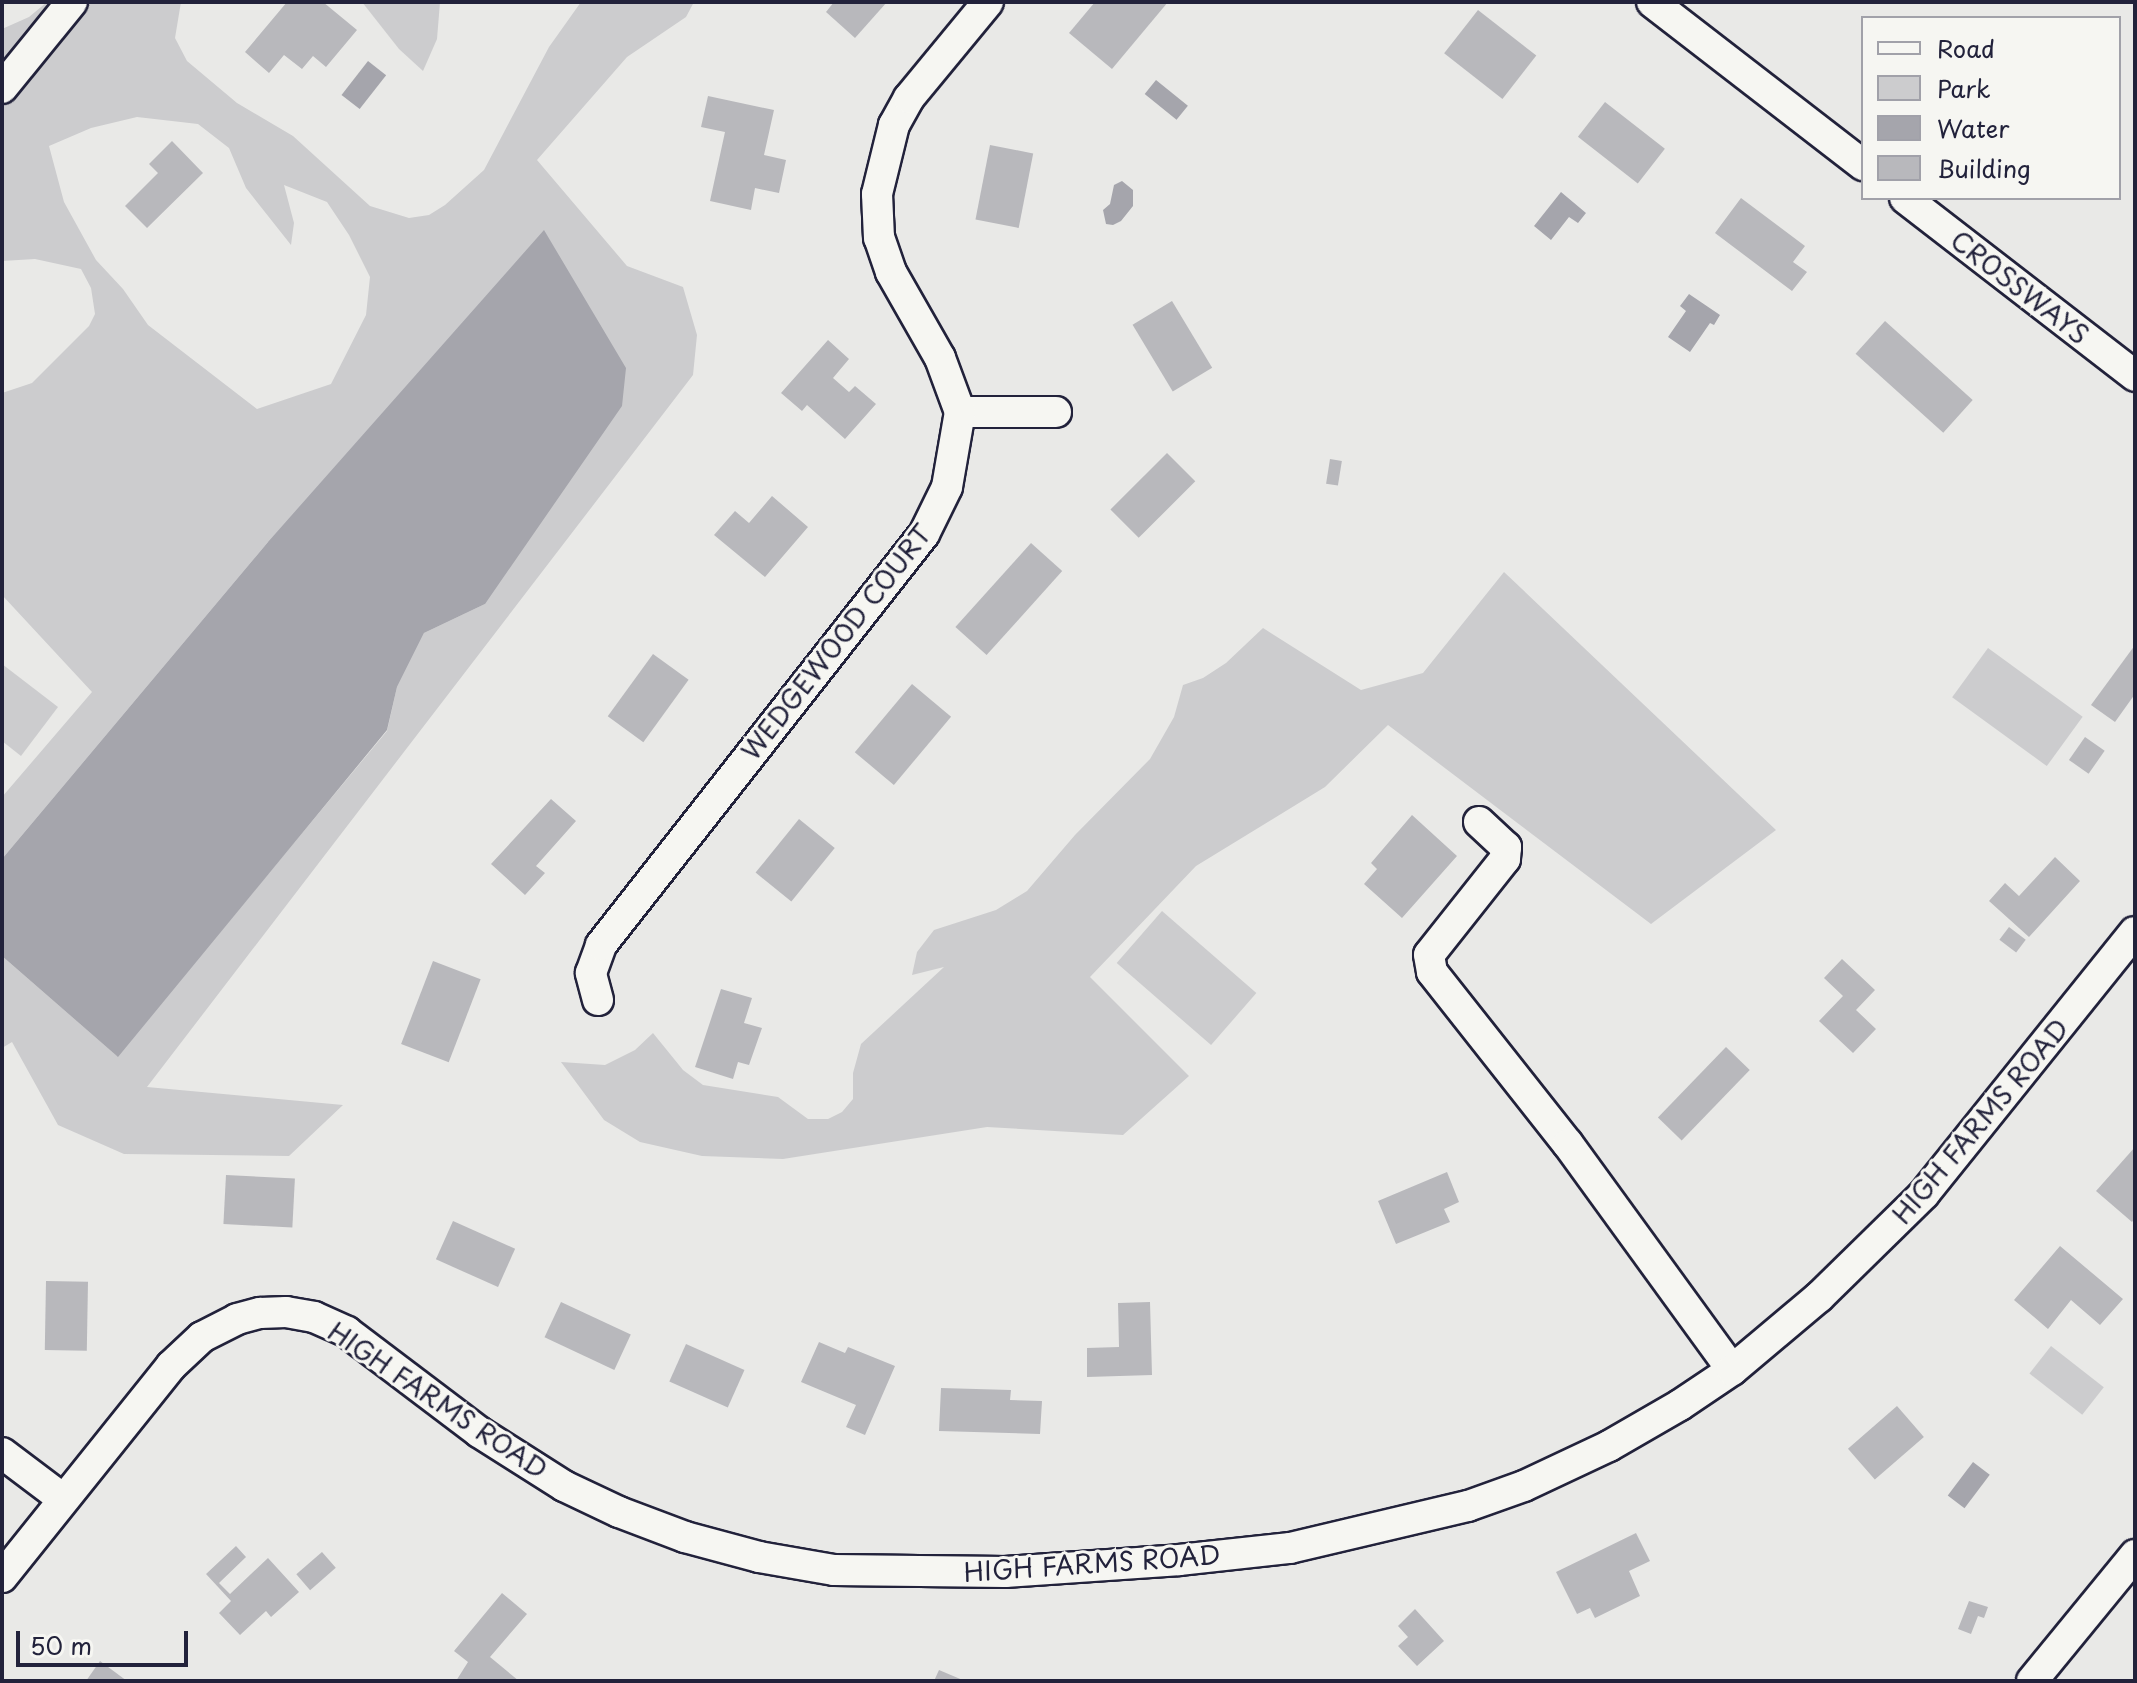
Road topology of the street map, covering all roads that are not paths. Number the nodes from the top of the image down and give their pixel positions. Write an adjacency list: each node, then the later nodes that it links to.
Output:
1 (72, 2): 4 (street)
2 (988, 2): 8 (street)
3 (1652, 2): 5 (street)
4 (2, 88)
5 (1861, 163)
6 (1908, 200): 7 (street, CROSSWAYS)
7 (2135, 376)
8 (960, 412): 9 (street); 12 (street, WEDGEWOOD COURT)
9 (1056, 412)
10 (1479, 822): 13 (street)
11 (2135, 932): 13 (street, HIGH FARMS ROAD)
12 (598, 1000)
13 (1732, 1370): 15 (street, HIGH FARMS ROAD)
14 (2, 1453): 15 (street)
15 (63, 1499): 17 (street, HIGH FARMS ROAD)
16 (2135, 1555): 18 (street)
17 (2, 1577)
18 (2032, 1681)

